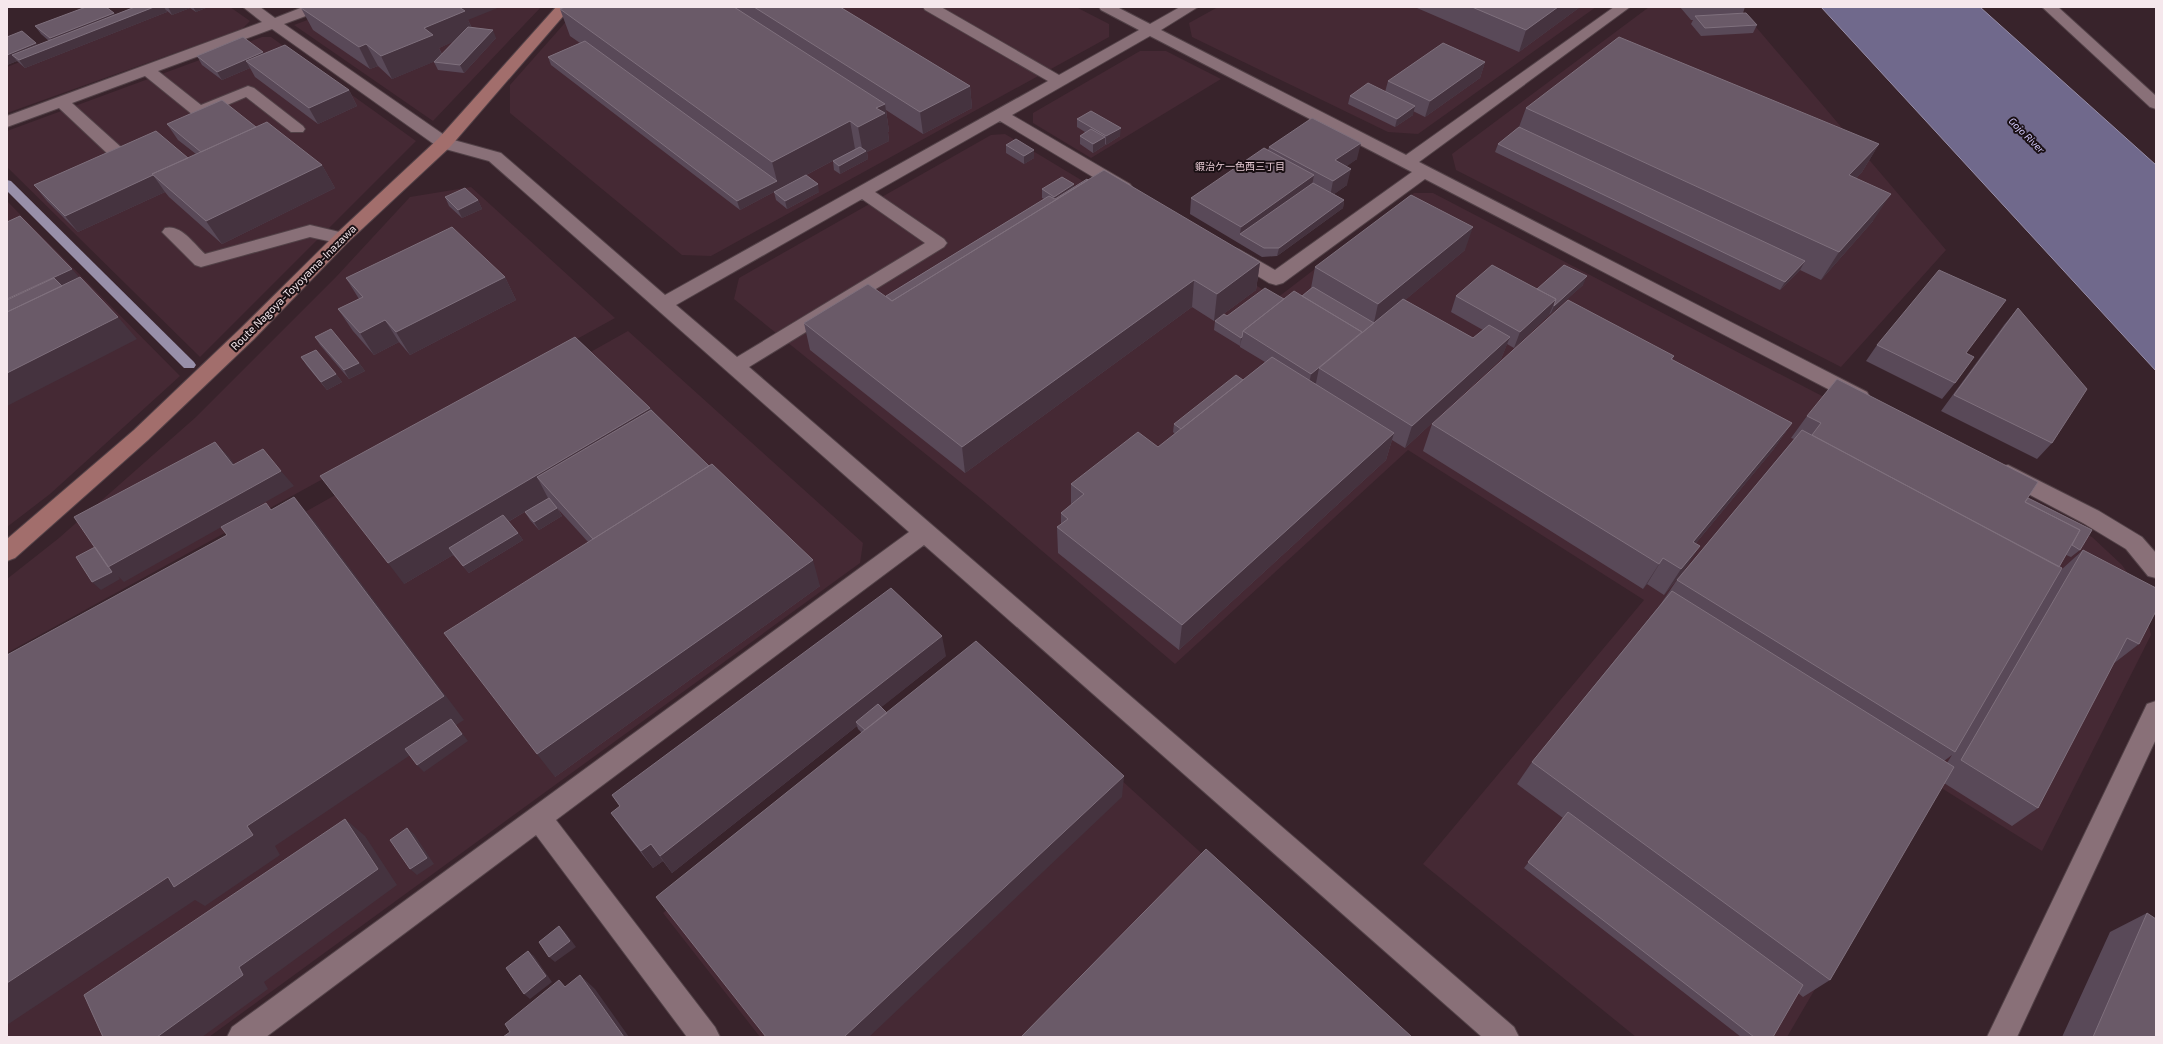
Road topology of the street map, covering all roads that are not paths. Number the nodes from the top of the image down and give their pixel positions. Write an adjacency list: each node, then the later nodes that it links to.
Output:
1 (250, 7): 9 (street)
2 (317, 7): 9 (street)
3 (564, 7): 18 (main road, Route Nagoya-Toyoyama-Inazawa)
4 (930, 7): 12 (street)
5 (1106, 7): 10 (street)
6 (1191, 7): 10 (street)
7 (1622, 7): 20 (street)
8 (2049, 7): 14 (street)
9 (274, 23): 11 (street); 18 (street)
10 (1151, 29): 12 (street); 20 (street)
11 (147, 70): 13 (street); 17 (street)
12 (1059, 81): 15 (street)
13 (61, 102): 16 (street); 19 (street)
14 (2156, 104)
15 (999, 114): 22 (street); 23 (street)
16 (7, 122)
17 (297, 129)
18 (444, 143): 25 (main road, Route Nagoya-Toyoyama-Inazawa); 27 (street)
19 (116, 152)
20 (1408, 162): 21 (street)
21 (1425, 171): 26 (street); 29 (street)
22 (862, 191): 27 (street); 28 (street)
23 (1135, 195)
24 (171, 232): 25 (street)
25 (342, 238): 32 (main road, Route Nagoya-Toyoyama-Inazawa)
26 (1222, 247)
27 (663, 304): 28 (street)
28 (736, 367): 31 (street)
29 (1879, 406)
30 (1992, 465): 33 (street)
31 (925, 532): 35 (street); 38 (street)
32 (7, 552)
33 (2156, 569)
34 (2156, 712): 39 (street)
35 (538, 817): 36 (street); 37 (street)
36 (242, 1037)
37 (705, 1037)
38 (1504, 1037)
39 (2002, 1037)

